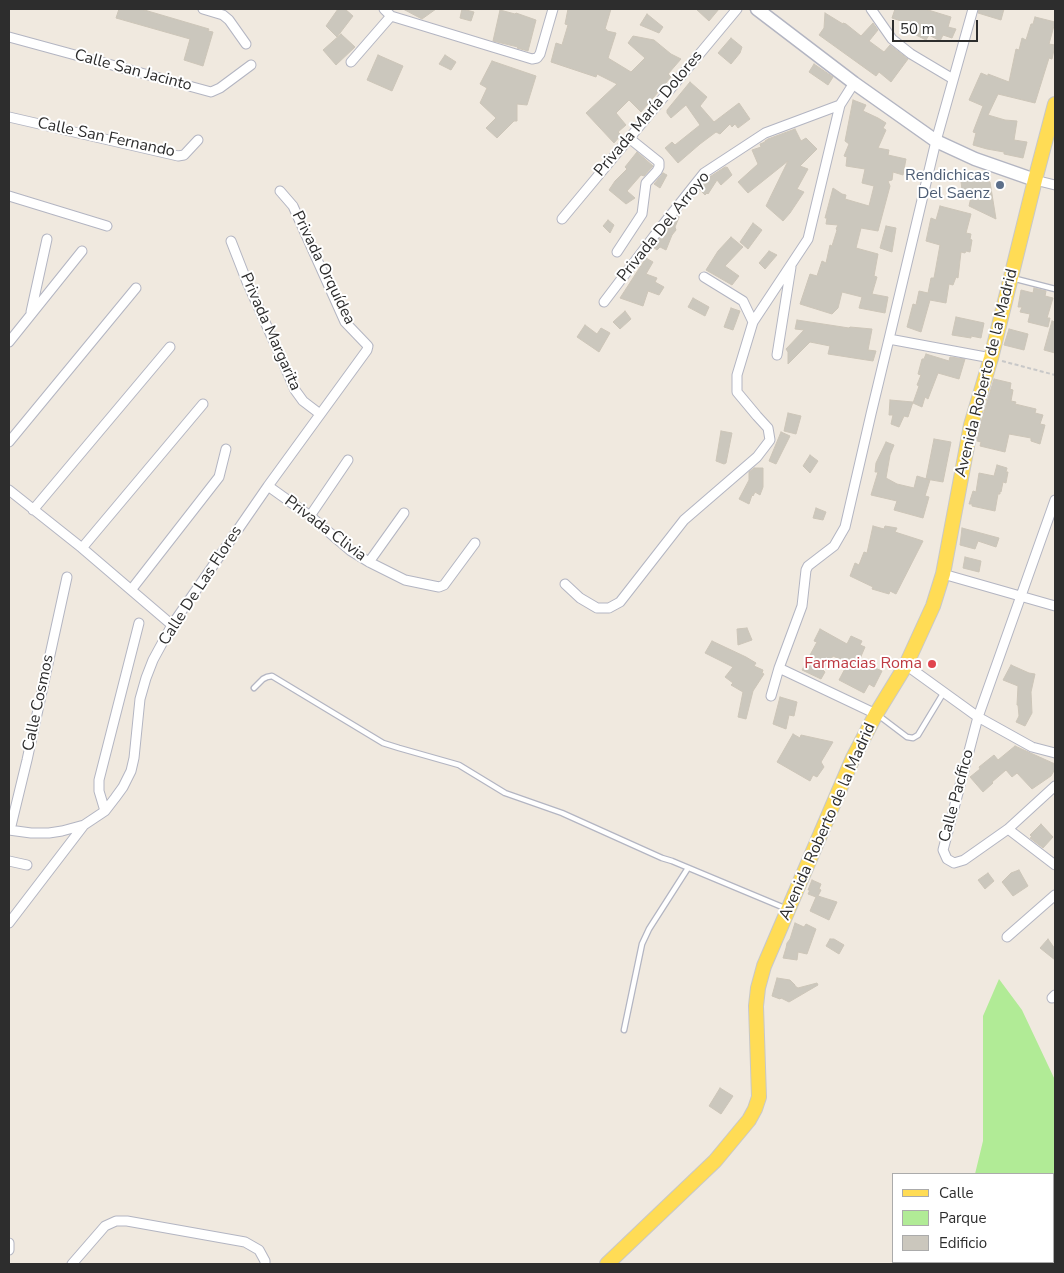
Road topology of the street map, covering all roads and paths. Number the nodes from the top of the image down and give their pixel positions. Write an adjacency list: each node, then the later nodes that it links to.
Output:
1 (202, 9): 11 (street)
2 (384, 9): 9 (street)
3 (553, 9): 9 (street)
4 (737, 9): 19 (street, Privada María Dolores)
5 (758, 9): 15 (street)
6 (871, 9): 8 (street)
7 (973, 9): 14 (street)
8 (878, 13): 14 (street)
9 (391, 16): 12 (street)
10 (9, 37): 13 (street, Calle San Jacinto)
11 (246, 44)
12 (351, 62)
13 (251, 65)
14 (953, 79): 21 (street)
15 (854, 83): 17 (street); 21 (street)
16 (1055, 104): 22 (main road, Avenida Roberto de la Madrid)
17 (840, 105): 32 (street); 37 (street, Privada Del Arroyo)
18 (9, 116): 20 (street, Calle San Fernando)
19 (629, 138): 26 (street, Privada María Dolores); 31 (street)
20 (198, 140)
21 (936, 141): 22 (street); 40 (street)
22 (1035, 180): 23 (street); 34 (main road, Avenida Roberto de la Madrid)
23 (1055, 185)
24 (280, 191): 43 (street, Privada Orquídea)
25 (9, 196): 27 (street)
26 (562, 219)
27 (108, 226)
28 (47, 240): 38 (street)
29 (231, 241): 48 (street, Privada Margarita)
30 (82, 251): 38 (street)
31 (617, 252)
32 (792, 263): 39 (street); 44 (street)
33 (704, 277): 39 (street)
34 (1011, 278): 36 (lane); 45 (main road, Avenida Roberto de la Madrid)
35 (136, 288): 49 (street)
36 (1055, 289)
37 (604, 302)
38 (30, 315): 41 (street)
39 (753, 322): 63 (street)
40 (889, 339): 45 (street); 70 (street)
41 (9, 342)
42 (170, 346): 55 (street)
43 (368, 346): 48 (street, Calle De Las Flores)
44 (777, 355)
45 (992, 358): 46 (path); 61 (main road, Avenida Roberto de la Madrid)
46 (1055, 376)
47 (203, 404): 59 (street)
48 (320, 414): 52 (street, Calle De Las Flores)
49 (9, 442)
50 (226, 449): 64 (street)
51 (348, 460): 57 (street)
52 (268, 486): 57 (street, Privada Clivia); 68 (street, Calle De Las Flores)
53 (9, 490): 55 (street)
54 (1055, 500): 65 (street)
55 (33, 510): 59 (street)
56 (404, 513): 60 (street)
57 (310, 516): 60 (street, Privada Clivia)
58 (474, 543): 60 (street, Privada Clivia)
59 (82, 548): 64 (street)
60 (369, 562)
61 (942, 574): 65 (street); 69 (main road, Avenida Roberto de la Madrid)
62 (67, 577): 81 (street, Calle Cosmos)
63 (565, 584)
64 (131, 590): 68 (street)
65 (1020, 597): 66 (street); 75 (street)
66 (1055, 606)
67 (139, 623): 78 (street)
68 (172, 625): 78 (street, Calle De Las Flores)
69 (906, 665): 72 (street); 74 (main road, Avenida Roberto de la Madrid)
70 (779, 668): 73 (street); 74 (street)
71 (254, 688): 85 (lane)
72 (944, 692): 74 (lane); 75 (street)
73 (771, 696)
74 (876, 714): 87 (main road, Avenida Roberto de la Madrid)
75 (978, 717): 76 (street); 80 (street, Calle Pacífico)
76 (1055, 753)
77 (1055, 786): 80 (street, Calle Pacífico)
78 (105, 812): 79 (street, Calle De Las Flores)
79 (84, 825): 81 (street, Calle De Las Flores); 88 (street)
80 (1008, 829): 83 (street)
81 (9, 830)
82 (9, 861): 84 (street)
83 (1055, 864)
84 (27, 865)
85 (688, 868): 87 (lane); 90 (lane)
86 (1055, 895): 89 (street)
87 (788, 910): 95 (main road, Avenida Roberto de la Madrid)
88 (9, 923)
89 (1007, 936)
90 (624, 1030)
91 (9, 1243): 92 (street)
92 (9, 1250)
93 (72, 1264): 94 (street)
94 (265, 1264)
95 (607, 1264)

